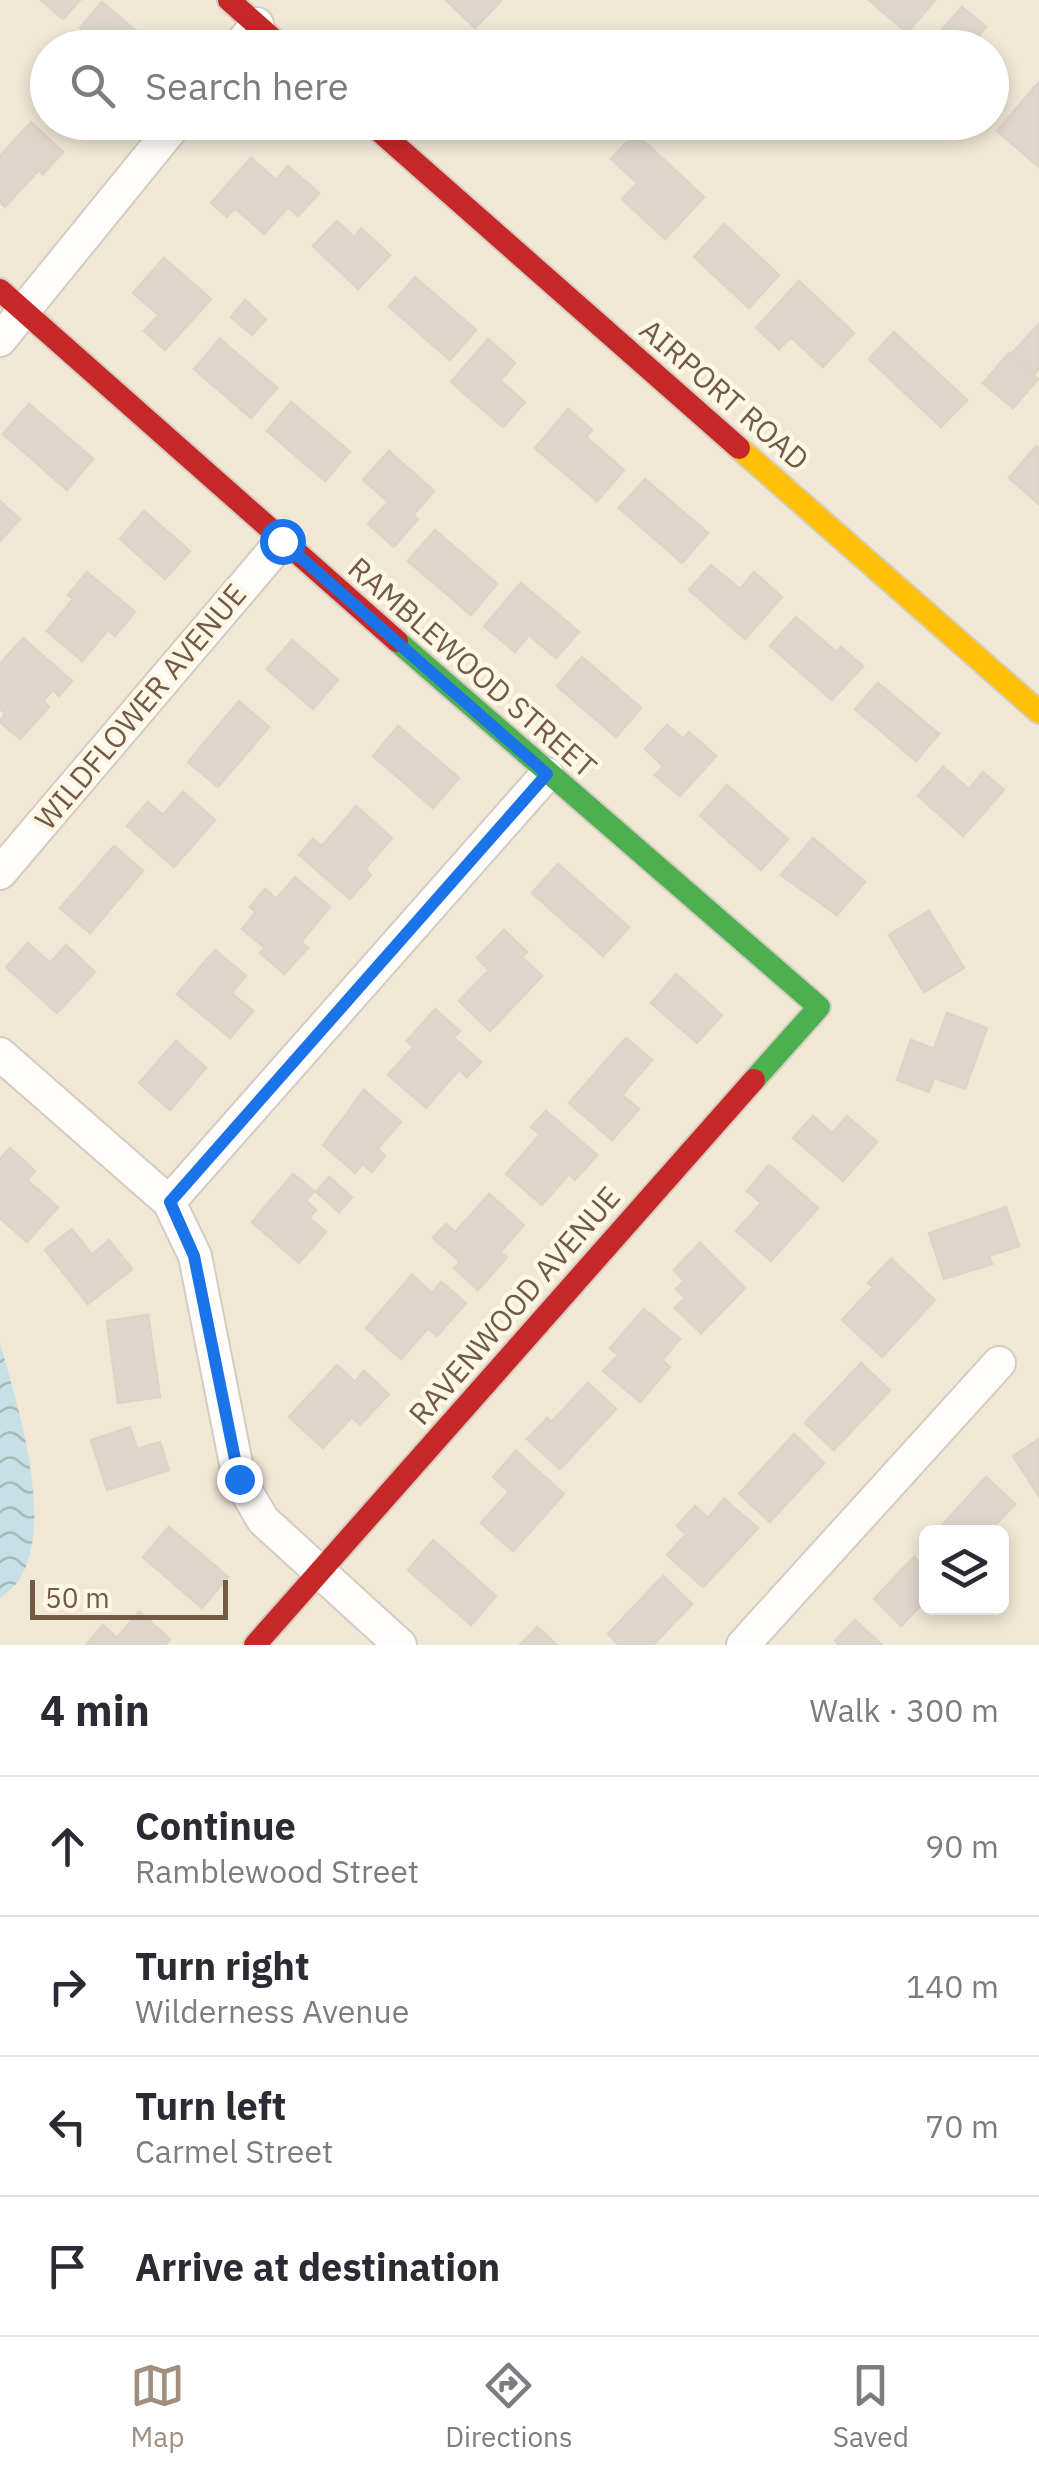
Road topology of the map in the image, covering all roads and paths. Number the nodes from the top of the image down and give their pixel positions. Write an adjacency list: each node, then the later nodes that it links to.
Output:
1 (230, 0): 2 (street)
2 (245, 30)
3 (161, 140): 5 (street)
4 (389, 140): 8 (street, AIRPORT ROAD)
5 (12, 301): 6 (street); 7 (street, RAMBLEWOOD STREET)
6 (0, 340)
7 (282, 541): 9 (street, RAMBLEWOOD STREET); 10 (street, WILDFLOWER AVENUE)
8 (1039, 712)
9 (547, 774): 11 (street, RAMBLEWOOD STREET); 13 (street)
10 (0, 872)
11 (819, 1007): 15 (street, RAVENWOOD AVENUE)
12 (0, 1054): 13 (street)
13 (170, 1202): 15 (street)
14 (999, 1363): 18 (street)
15 (319, 1573): 16 (street, RAVENWOOD AVENUE); 17 (street)
16 (255, 1645)
17 (400, 1645)
18 (743, 1645)

